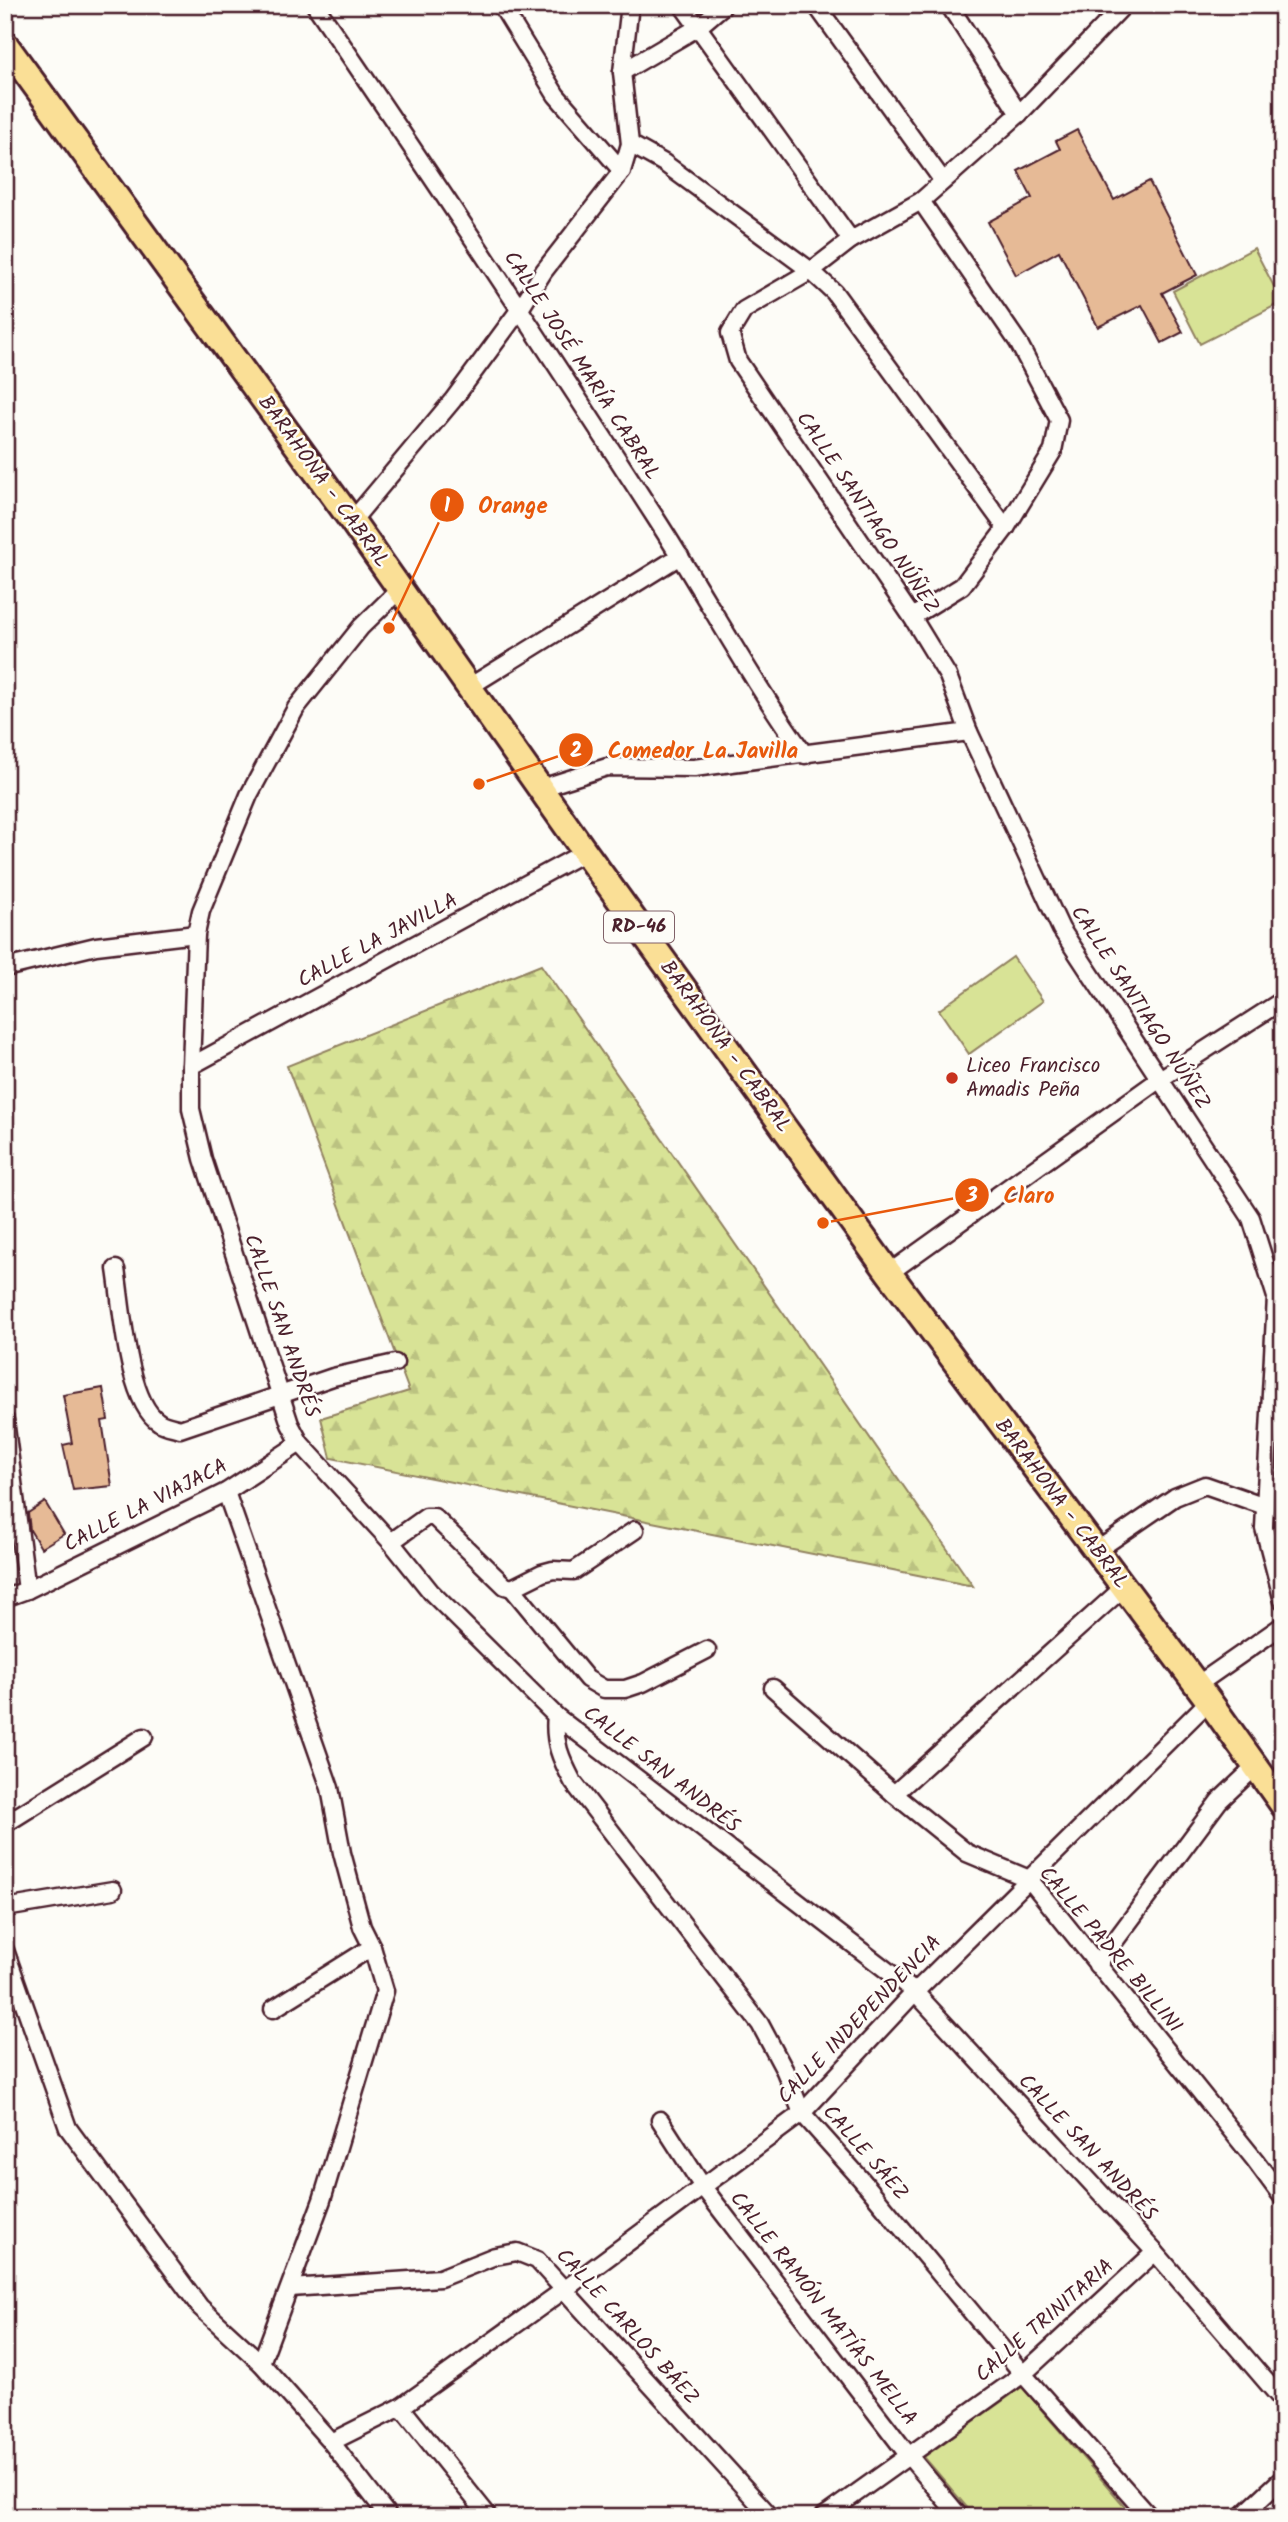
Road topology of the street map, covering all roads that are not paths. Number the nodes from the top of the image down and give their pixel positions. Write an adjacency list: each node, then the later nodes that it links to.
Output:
1 (315, 5): 19 (street, CALLE JOSÉ MARÍA CABRAL)
2 (501, 5): 14 (street)
3 (630, 5): 11 (street)
4 (681, 5): 9 (street)
5 (724, 5): 9 (street)
6 (816, 5): 15 (street)
7 (948, 5): 12 (street)
8 (1124, 5): 12 (street)
9 (697, 28): 11 (street); 17 (street)
10 (5, 44): 20 (main road, BARAHONA - CABRAL / RD-46)
11 (621, 72): 13 (street)
12 (1019, 114): 15 (street)
13 (630, 144): 14 (street); 18 (street)
14 (622, 171): 19 (street)
15 (943, 181): 16 (street)
16 (921, 201): 17 (street); 21 (street)
17 (851, 240): 18 (street)
18 (810, 271): 21 (street); 24 (street, CALLE SANTIAGO NÚÑEZ)
19 (520, 309): 20 (street); 22 (street, CALLE JOSÉ MARÍA CABRAL)
20 (352, 521): 23 (main road, BARAHONA - CABRAL / RD-46)
21 (1006, 527): 24 (street)
22 (680, 556): 25 (street); 27 (street, CALLE JOSÉ MARÍA CABRAL)
23 (400, 589): 25 (main road, BARAHONA - CABRAL / RD-46); 30 (street, CALLE SAN ANDRÉS)
24 (912, 617): 26 (street, CALLE SANTIAGO NÚÑEZ)
25 (470, 687): 28 (main road, BARAHONA - CABRAL / RD-46)
26 (969, 733): 27 (street); 34 (street, CALLE SANTIAGO NÚÑEZ)
27 (805, 755): 28 (street)
28 (541, 788): 29 (main road, BARAHONA - CABRAL / RD-46)
29 (585, 852): 33 (street, CALLE LA JAVILLA); 36 (main road, BARAHONA - CABRAL / RD-46)
30 (196, 934): 31 (street); 33 (street, CALLE SAN ANDRÉS)
31 (5, 968)
32 (1283, 1000): 34 (street)
33 (191, 1066): 38 (street, CALLE SAN ANDRÉS)
34 (1160, 1079): 36 (street); 42 (street, CALLE SANTIAGO NÚÑEZ)
35 (116, 1269): 38 (street)
36 (889, 1273): 45 (main road, BARAHONA - CABRAL / RD-46)
37 (395, 1363): 38 (street)
38 (280, 1394): 40 (street, CALLE SAN ANDRÉS)
39 (5, 1420): 48 (street)
40 (300, 1443): 41 (street, CALLE LA VIAJACA); 44 (street, CALLE SAN ANDRÉS)
41 (226, 1492): 48 (street, CALLE LA VIAJACA); 64 (street)
42 (1265, 1506): 45 (street); 50 (street, CALLE SANTIAGO NÚÑEZ)
43 (635, 1530): 46 (street)
44 (391, 1542): 46 (street); 55 (street, CALLE SAN ANDRÉS)
45 (1096, 1551): 47 (main road, BARAHONA - CABRAL / RD-46)
46 (512, 1588): 52 (street)
47 (1123, 1588): 54 (main road, BARAHONA - CABRAL / RD-46); 58 (street)
48 (27, 1590): 49 (street, CALLE LA VIAJACA)
49 (5, 1598)
50 (1283, 1601)
51 (1283, 1625): 54 (street)
52 (707, 1650)
53 (773, 1688): 58 (street, CALLE PADRE BILLINI)
54 (1203, 1693): 57 (main road, BARAHONA - CABRAL / RD-46); 61 (street, CALLE INDEPENDENCIA)
55 (556, 1716): 67 (street, CALLE SAN ANDRÉS); 69 (street, CALLE SÁEZ)
56 (144, 1737): 60 (street)
57 (1255, 1767): 59 (main road, BARAHONA - CABRAL / RD-46); 66 (street)
58 (894, 1794): 61 (street, CALLE PADRE BILLINI)
59 (1283, 1805)
60 (5, 1824)
61 (1029, 1879): 66 (street, CALLE PADRE BILLINI); 67 (street, CALLE INDEPENDENCIA)
62 (113, 1890): 63 (street)
63 (5, 1908)
64 (372, 1947): 68 (street); 74 (street)
65 (5, 1950): 76 (street)
66 (1097, 1965): 72 (street, CALLE PADRE BILLINI)
67 (915, 1992): 69 (street, CALLE INDEPENDENCIA); 73 (street, CALLE SAN ANDRÉS)
68 (273, 2009)
69 (802, 2113): 71 (street, CALLE INDEPENDENCIA); 77 (street, CALLE SÁEZ)
70 (660, 2120): 71 (street, CALLE RAMÓN MATÍAS MELLA)
71 (703, 2187): 75 (street, CALLE INDEPENDENCIA); 81 (street, CALLE RAMÓN MATÍAS MELLA)
72 (1283, 2198)
73 (1155, 2252): 77 (street, CALLE TRINITARIA); 78 (street, CALLE SAN ANDRÉS)
74 (290, 2288): 75 (street, CALLE CARLOS BÁEZ); 76 (street)
75 (564, 2290): 79 (street, CALLE INDEPENDENCIA); 85 (street, CALLE CARLOS BÁEZ)
76 (261, 2363): 80 (street)
77 (1023, 2374): 81 (street, CALLE TRINITARIA); 88 (street, CALLE SÁEZ)
78 (1283, 2401)
79 (401, 2407): 80 (street, CALLE INDEPENDENCIA); 83 (street)
80 (331, 2442): 84 (street)
81 (909, 2456): 86 (street, CALLE TRINITARIA); 87 (street, CALLE RAMÓN MATÍAS MELLA)
82 (1283, 2478): 89 (street)
83 (485, 2514)
84 (389, 2517)
85 (771, 2517)
86 (823, 2517)
87 (960, 2517)
88 (1150, 2517)
89 (1241, 2517)

